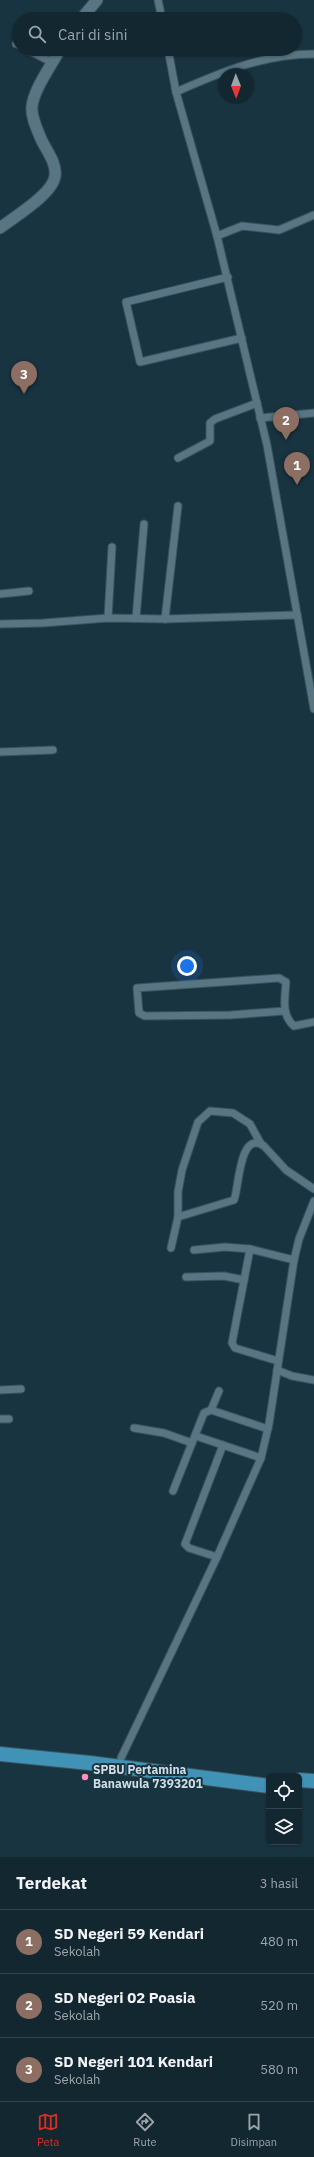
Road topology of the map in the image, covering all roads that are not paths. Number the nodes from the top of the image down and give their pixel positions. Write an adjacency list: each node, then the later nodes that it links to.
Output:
1 (97, 0): 3 (street)
2 (158, 0): 4 (street)
3 (87, 12)
4 (161, 12)
5 (314, 54): 6 (street)
6 (302, 55)
7 (40, 56): 11 (street)
8 (56, 56): 11 (street)
9 (169, 56): 12 (street)
10 (276, 56): 12 (street)
11 (53, 63): 14 (street)
12 (176, 92): 15 (street)
13 (314, 215): 15 (street)
14 (0, 228)
15 (217, 236): 16 (street)
16 (228, 277): 17 (street); 17 (street)
17 (242, 338): 18 (street)
18 (257, 403): 20 (street); 21 (street)
19 (314, 412): 20 (street)
20 (260, 418): 27 (street)
21 (178, 458)
22 (178, 506): 30 (street)
23 (144, 524): 29 (street)
24 (112, 547): 28 (street)
25 (29, 591): 26 (street)
26 (0, 594)
27 (297, 616): 30 (street); 32 (street)
28 (108, 618): 29 (street); 31 (street)
29 (136, 618): 30 (street)
30 (165, 619)
31 (0, 624)
32 (314, 709)
33 (53, 750): 34 (street)
34 (0, 752)
35 (284, 1011): 35 (street); 36 (street)
36 (314, 1022)
37 (260, 1144): 38 (street); 40 (street); 40 (street)
38 (314, 1189)
39 (314, 1201): 44 (street)
40 (178, 1217): 41 (street)
41 (171, 1248)
42 (250, 1249): 43 (street); 44 (street); 46 (street)
43 (194, 1250)
44 (294, 1260): 47 (street)
45 (186, 1277): 46 (street)
46 (244, 1280): 47 (street)
47 (278, 1361): 48 (street)
48 (277, 1370): 49 (street); 57 (street)
49 (314, 1380)
50 (21, 1389): 51 (street)
51 (0, 1390)
52 (219, 1391): 53 (street)
53 (211, 1410): 57 (street); 58 (street)
54 (0, 1419): 55 (street)
55 (9, 1419)
56 (134, 1428): 59 (street)
57 (268, 1429): 61 (street)
58 (196, 1436): 59 (street); 60 (street)
59 (192, 1443): 62 (street)
60 (223, 1445): 61 (street); 63 (street)
61 (261, 1458): 63 (street)
62 (173, 1491)
63 (217, 1557): 67 (street)
64 (0, 1746): 66 (highway)
65 (0, 1754): 66 (highway)
66 (91, 1758): 67 (highway); 71 (highway)
67 (121, 1758): 68 (highway)
68 (266, 1777)
69 (302, 1780): 70 (highway)
70 (314, 1781)
71 (266, 1786)
72 (302, 1790): 73 (highway)
73 (314, 1791)

